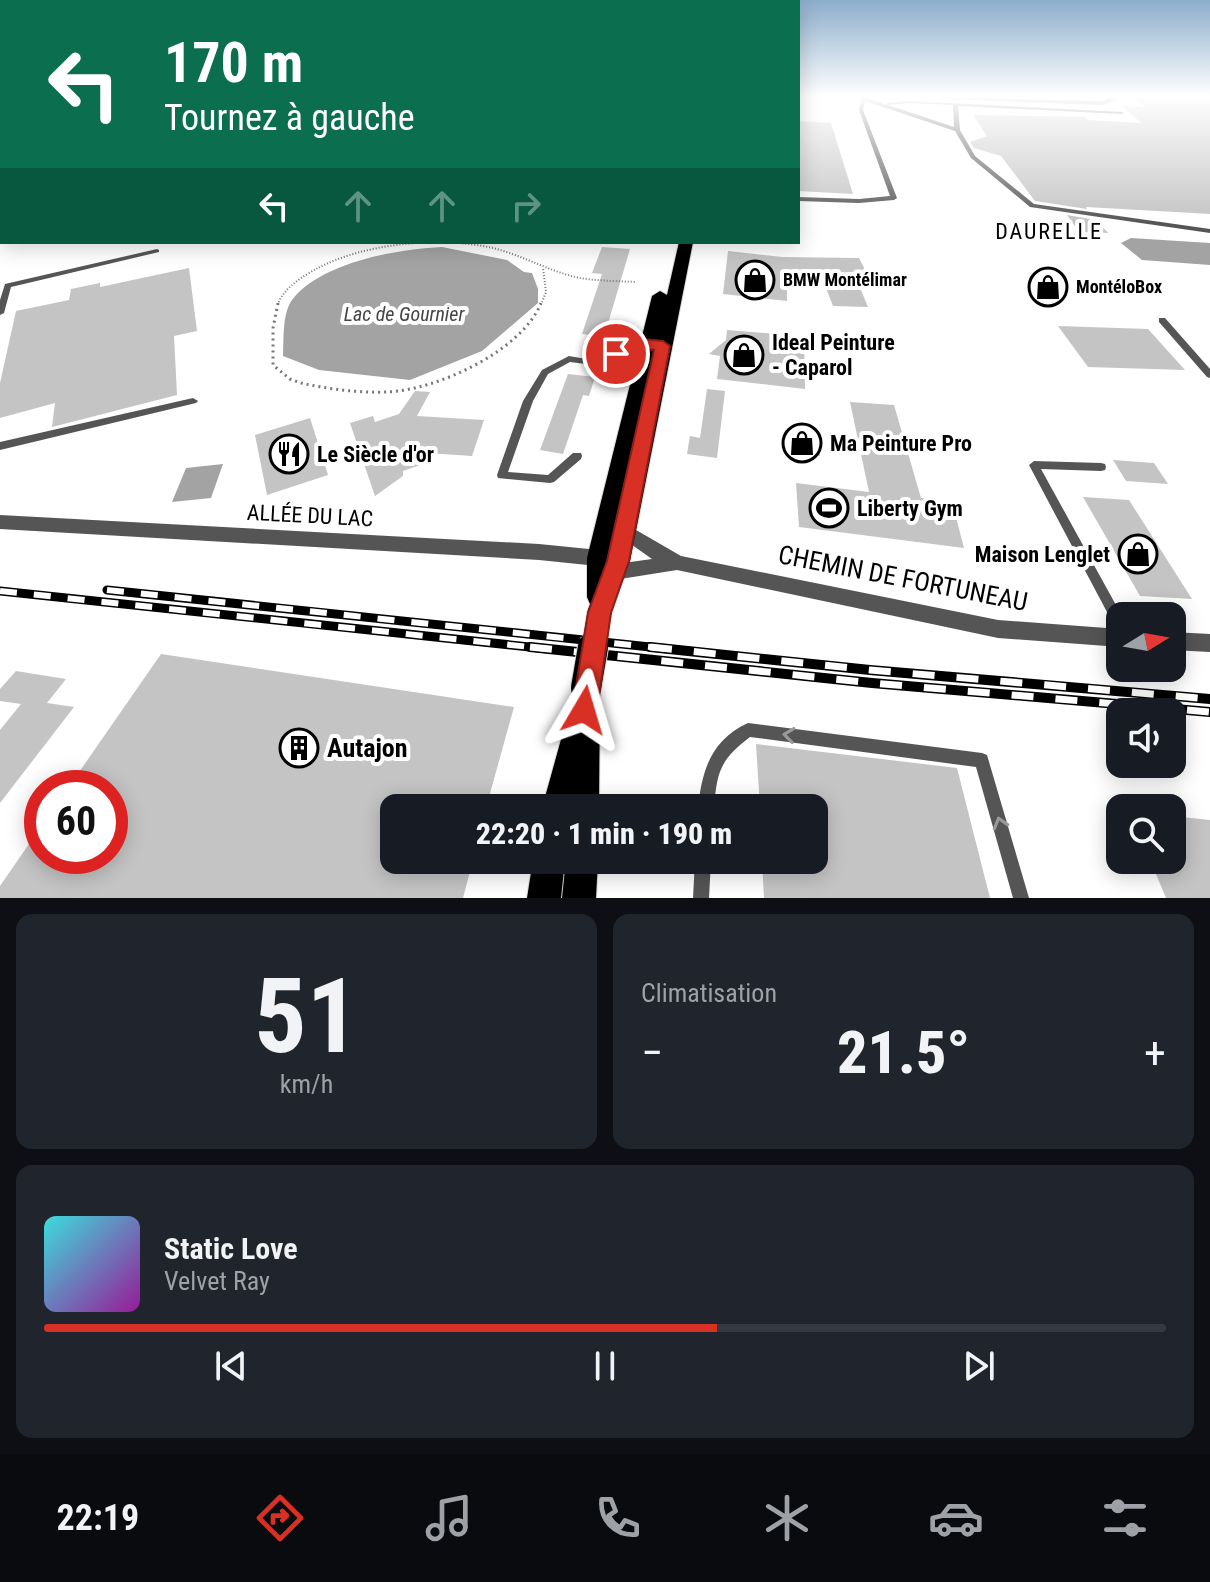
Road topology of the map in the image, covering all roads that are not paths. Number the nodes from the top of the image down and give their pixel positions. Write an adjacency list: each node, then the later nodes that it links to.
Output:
1 (872, 139): 3 (lane)
2 (962, 139): 4 (lane)
3 (800, 199)
4 (1210, 231)
5 (674, 244): 10 (main road)
6 (685, 244): 10 (main road)
7 (157, 251): 8 (lane)
8 (0, 313)
9 (1162, 320): 11 (lane)
10 (655, 345): 14 (lane); 17 (main road); 19 (main road)
11 (1210, 375)
12 (193, 401): 13 (lane)
13 (0, 446)
14 (577, 456)
15 (1101, 467): 20 (lane)
16 (0, 522): 19 (street, ALLÉE DU LAC)
17 (624, 530): 18 (street, CHEMIN DE FORTUNEAU); 19 (main road)
18 (678, 563): 19 (street, CHEMIN DE FORTUNEAU); 21 (street, CHEMIN DE FORTUNEAU)
19 (610, 564): 24 (main road, bridge)
20 (1108, 602)
21 (1106, 637)
22 (1186, 642): 23 (street)
23 (1210, 643)
24 (585, 699): 25 (main road); 26 (main road)
25 (560, 794)
26 (584, 794)
27 (707, 794): 34 (lane, one-way to 27)
28 (547, 874): 31 (main road)
29 (581, 874): 32 (main road)
30 (702, 874): 33 (lane)
31 (544, 898)
32 (579, 898)
33 (701, 898)
34 (1021, 898)

